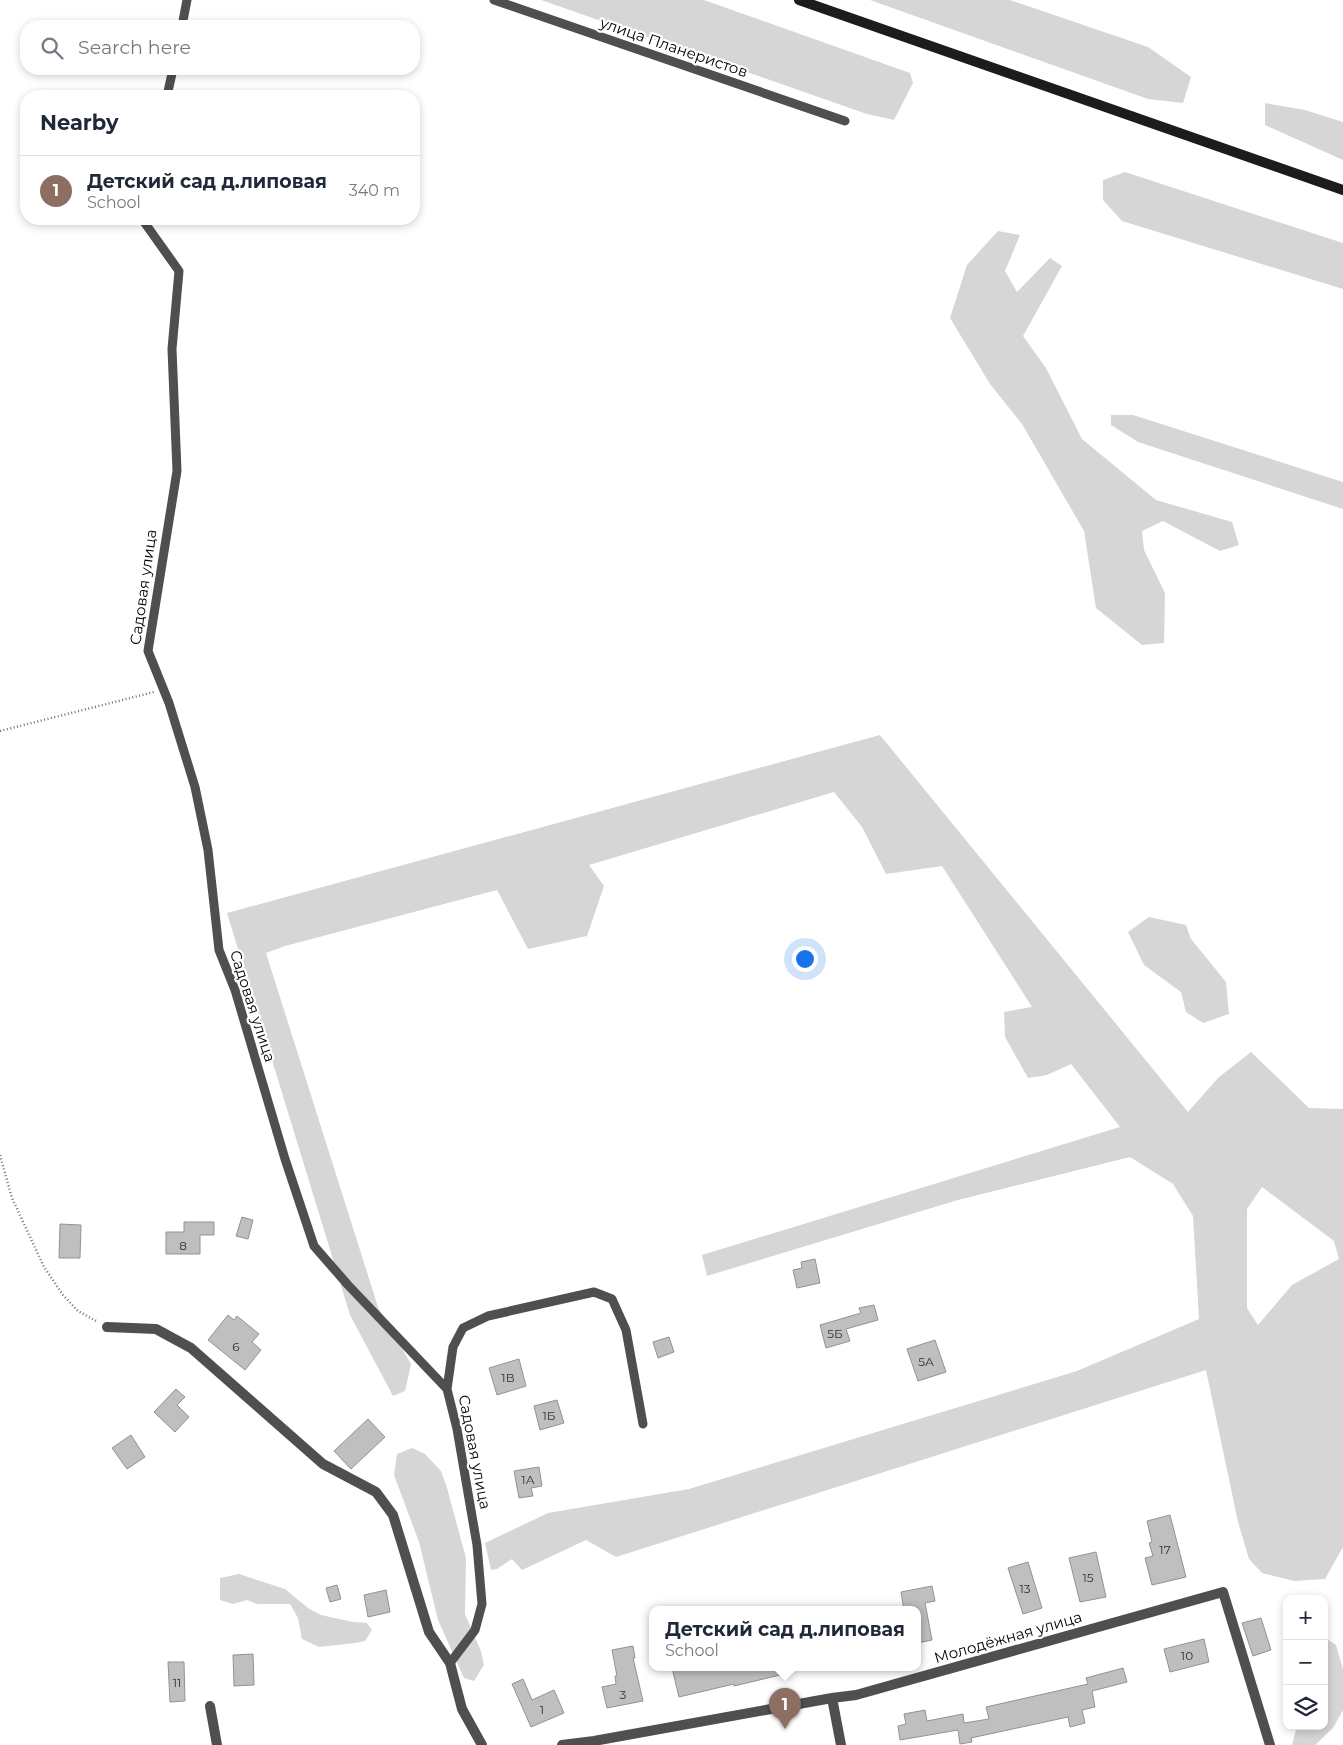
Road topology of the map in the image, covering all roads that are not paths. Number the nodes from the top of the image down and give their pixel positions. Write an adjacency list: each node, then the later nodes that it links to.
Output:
1 (187, 0): 4 (lane)
2 (494, 0): 7 (lane, улица Планеристов)
3 (799, 0): 8 (main road)
4 (183, 20)
5 (172, 75): 6 (lane)
6 (168, 90)
7 (845, 120)
8 (1343, 190)
9 (146, 225): 11 (lane, Садовая улица)
10 (107, 1327): 13 (street)
11 (447, 1389): 12 (lane); 13 (lane, Садовая улица)
12 (643, 1424)
13 (450, 1663): 18 (street)
14 (832, 1698): 16 (street, Молодёжная улица); 20 (street); 21 (street, Молодёжная улица)
15 (210, 1706): 17 (street)
16 (594, 1743): 19 (street, Молодёжная улица)
17 (217, 1745)
18 (482, 1745)
19 (562, 1745)
20 (841, 1745)
21 (1270, 1745)

